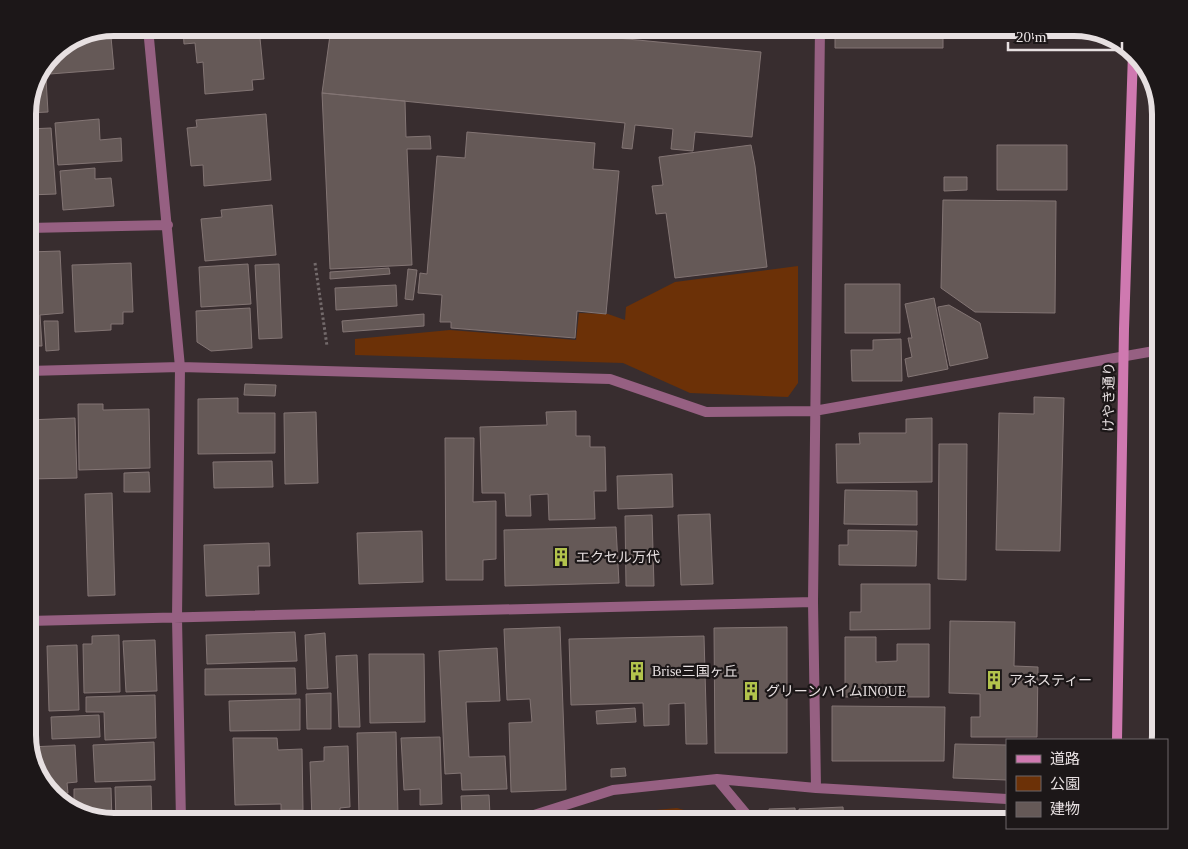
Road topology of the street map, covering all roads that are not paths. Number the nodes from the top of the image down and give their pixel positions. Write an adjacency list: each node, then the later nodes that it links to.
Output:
1 (149, 36): 4 (street)
2 (820, 36): 10 (street)
3 (1133, 64): 7 (street, けやき通り)
4 (168, 224): 5 (street); 8 (street)
5 (36, 228)
6 (1152, 352): 7 (street)
7 (1123, 357): 10 (street); 14 (street, けやき通り)
8 (180, 367): 9 (street); 10 (street); 12 (street)
9 (36, 371)
10 (814, 411): 11 (street)
11 (813, 602): 12 (street); 16 (street)
12 (177, 618): 13 (street); 18 (street)
13 (36, 621)
14 (1116, 739)
15 (717, 779): 16 (street); 19 (street); 20 (street)
16 (816, 788): 17 (street)
17 (1006, 799)
18 (181, 813)
19 (543, 813)
20 (745, 813)

